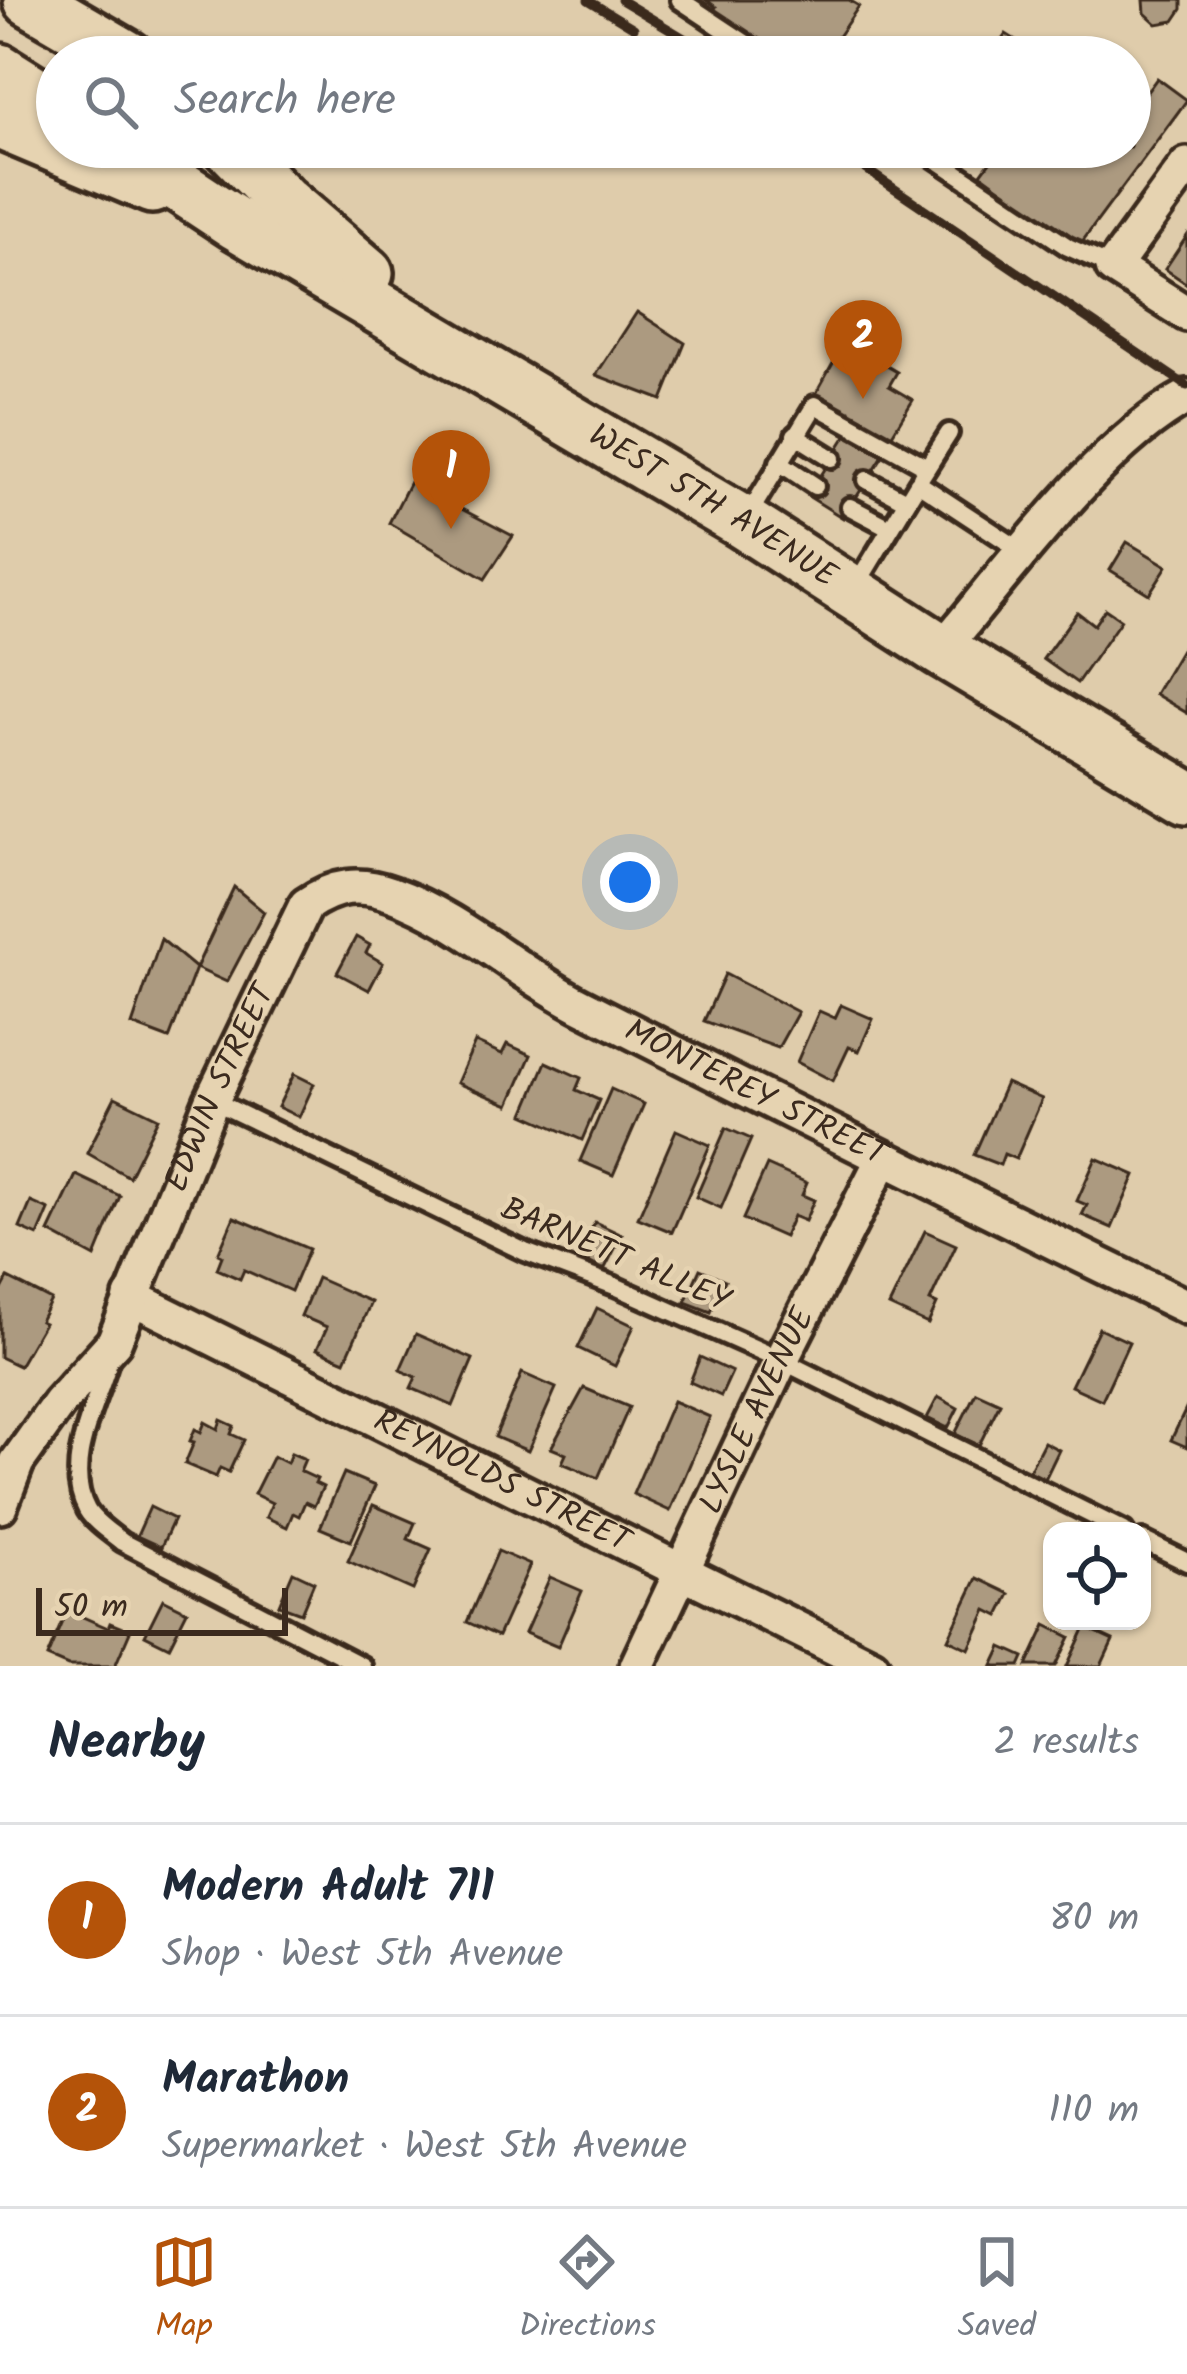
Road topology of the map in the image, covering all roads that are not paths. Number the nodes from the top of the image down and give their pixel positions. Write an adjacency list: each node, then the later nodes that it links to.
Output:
1 (30, 0): 3 (main road)
2 (680, 0): 4 (lane)
3 (92, 36)
4 (734, 36)
5 (0, 70): 6 (main road)
6 (36, 93)
7 (0, 123): 8 (main road)
8 (36, 138)
9 (1187, 165): 15 (street)
10 (106, 168): 14 (main road)
11 (152, 168): 14 (main road)
12 (251, 168): 17 (main road)
13 (950, 168): 15 (lane)
14 (235, 223): 17 (main road, WEST 5TH AVENUE)
15 (1113, 267): 16 (street)
16 (1187, 314)
17 (472, 363): 28 (main road, WEST 5TH AVENUE)
18 (1187, 397): 30 (street)
19 (949, 433): 23 (lane)
20 (795, 435): 21 (lane); 22 (lane); 23 (lane)
21 (832, 458)
22 (779, 462): 25 (lane); 28 (lane)
23 (922, 475): 26 (lane); 30 (lane)
24 (867, 480): 26 (lane)
25 (815, 486)
26 (906, 501): 29 (lane)
27 (850, 507): 29 (lane)
28 (744, 523): 31 (main road, WEST 5TH AVENUE)
29 (890, 528): 31 (lane)
30 (1034, 540): 32 (street)
31 (854, 590): 32 (main road, WEST 5TH AVENUE)
32 (941, 650): 33 (main road, WEST 5TH AVENUE)
33 (1187, 797)
34 (326, 891): 35 (street, EDWIN STREET); 36 (street, MONTEREY STREET)
35 (212, 1100): 37 (street, EDWIN STREET); 40 (lane, BARNETT ALLEY)
36 (883, 1159): 38 (street, MONTEREY STREET); 40 (street, LYSLE AVENUE)
37 (131, 1298): 39 (street, EDWIN STREET); 45 (street, REYNOLDS STREET)
38 (1187, 1307)
39 (114, 1342): 41 (street); 46 (lane)
40 (781, 1360): 42 (lane, BARNETT ALLEY); 45 (street, LYSLE AVENUE)
41 (0, 1506)
42 (1106, 1522)
43 (1151, 1544): 44 (lane)
44 (1187, 1562)
45 (680, 1571): 47 (street, LYSLE AVENUE); 48 (street, REYNOLDS STREET)
46 (362, 1666)
47 (637, 1666)
48 (872, 1666)

